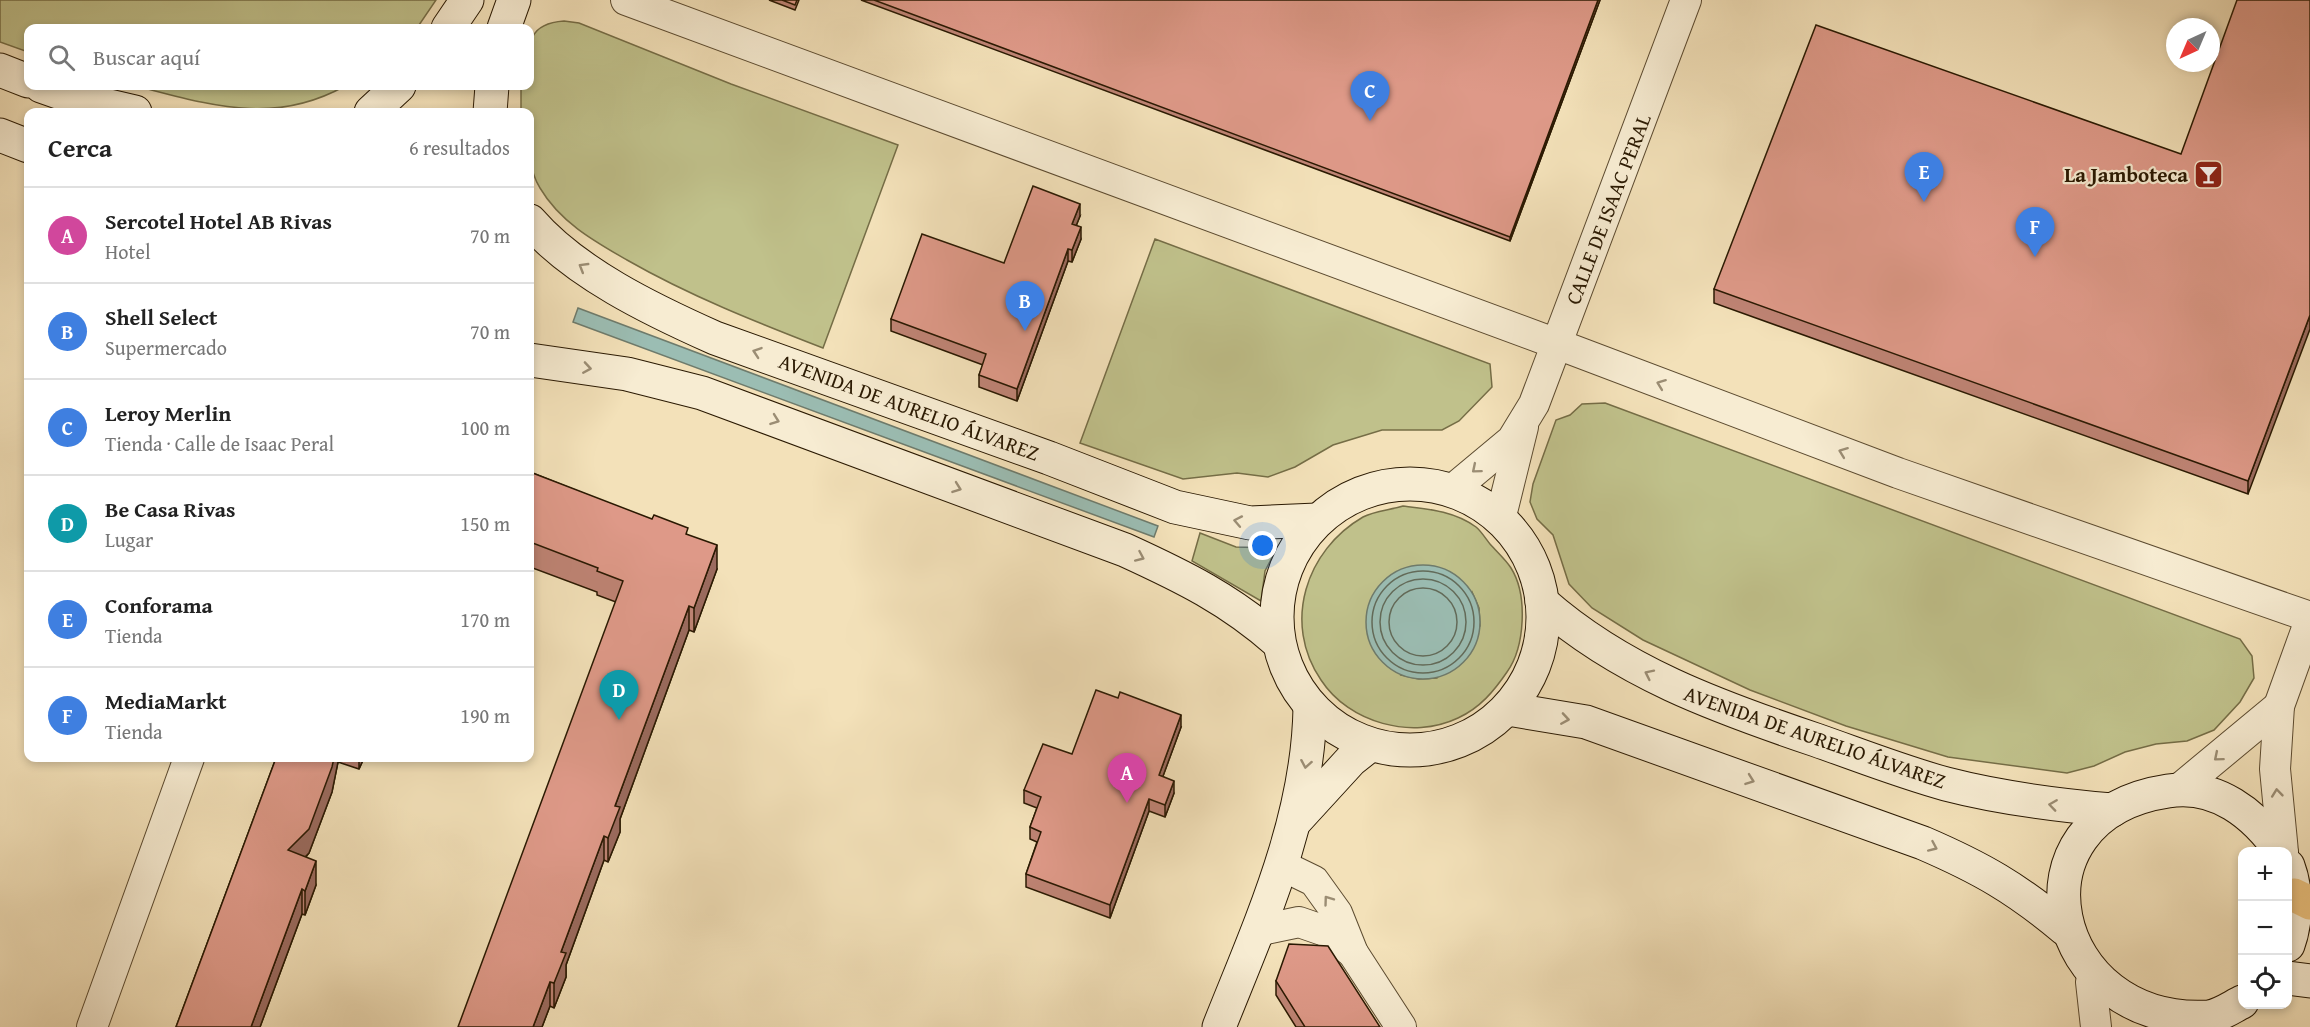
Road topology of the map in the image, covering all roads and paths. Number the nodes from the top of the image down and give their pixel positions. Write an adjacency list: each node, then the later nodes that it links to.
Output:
1 (467, 0): 5 (main road)
2 (514, 0): 6 (main road)
3 (626, 0): 18 (street)
4 (1686, 0): 18 (street, CALLE DE ISAAC PERAL)
5 (451, 24)
6 (505, 24)
7 (0, 70): 8 (main road)
8 (24, 79)
9 (52, 90): 12 (main road)
10 (395, 90): 13 (main road)
11 (492, 90): 14 (main road)
12 (118, 108)
13 (375, 108)
14 (490, 108)
15 (0, 135): 16 (main road)
16 (24, 144)
17 (534, 226): 22 (main road, AVENIDA DE AURELIO ÁLVAREZ, one-way to 17)
18 (1557, 344): 20 (street, CALLE DE ISAAC PERAL); 25 (street, one-way to 18)
19 (534, 361): 26 (main road, one-way to 26)
20 (1526, 416): 21 (street, CALLE DE ISAAC PERAL, one-way to 21); 23 (street, CALLE DE ISAAC PERAL)
21 (1452, 490): 22 (main road); 23 (main road)
22 (1317, 520): 26 (main road)
23 (1500, 520): 24 (main road)
24 (1542, 602): 29 (main road); 33 (main road, AVENIDA DE AURELIO ÁLVAREZ, one-way to 24)
25 (2310, 618): 27 (street)
26 (1278, 642): 28 (main road)
27 (2279, 706): 32 (street, one-way to 32); 36 (street, one-way to 27)
28 (1310, 708): 30 (main road); 34 (main road, one-way to 34)
29 (1508, 709): 30 (main road); 37 (main road, one-way to 37)
30 (1370, 745): 34 (main road)
31 (188, 762): 46 (street)
32 (2179, 789): 33 (main road); 36 (main road)
33 (2112, 810): 37 (main road)
34 (1296, 819): 35 (main road)
35 (1281, 865): 39 (main road); 40 (street, one-way to 35)
36 (2294, 874): 38 (main road)
37 (2065, 929): 42 (main road)
38 (2292, 930)
39 (1257, 931): 40 (street); 47 (main road)
40 (1353, 952): 48 (street)
41 (2292, 979): 43 (main road)
42 (2091, 981): 45 (main road); 49 (street)
43 (2310, 981)
44 (2238, 1004): 45 (main road)
45 (2205, 1022)
46 (92, 1027)
47 (1220, 1027)
48 (1401, 1027)
49 (2096, 1027)

